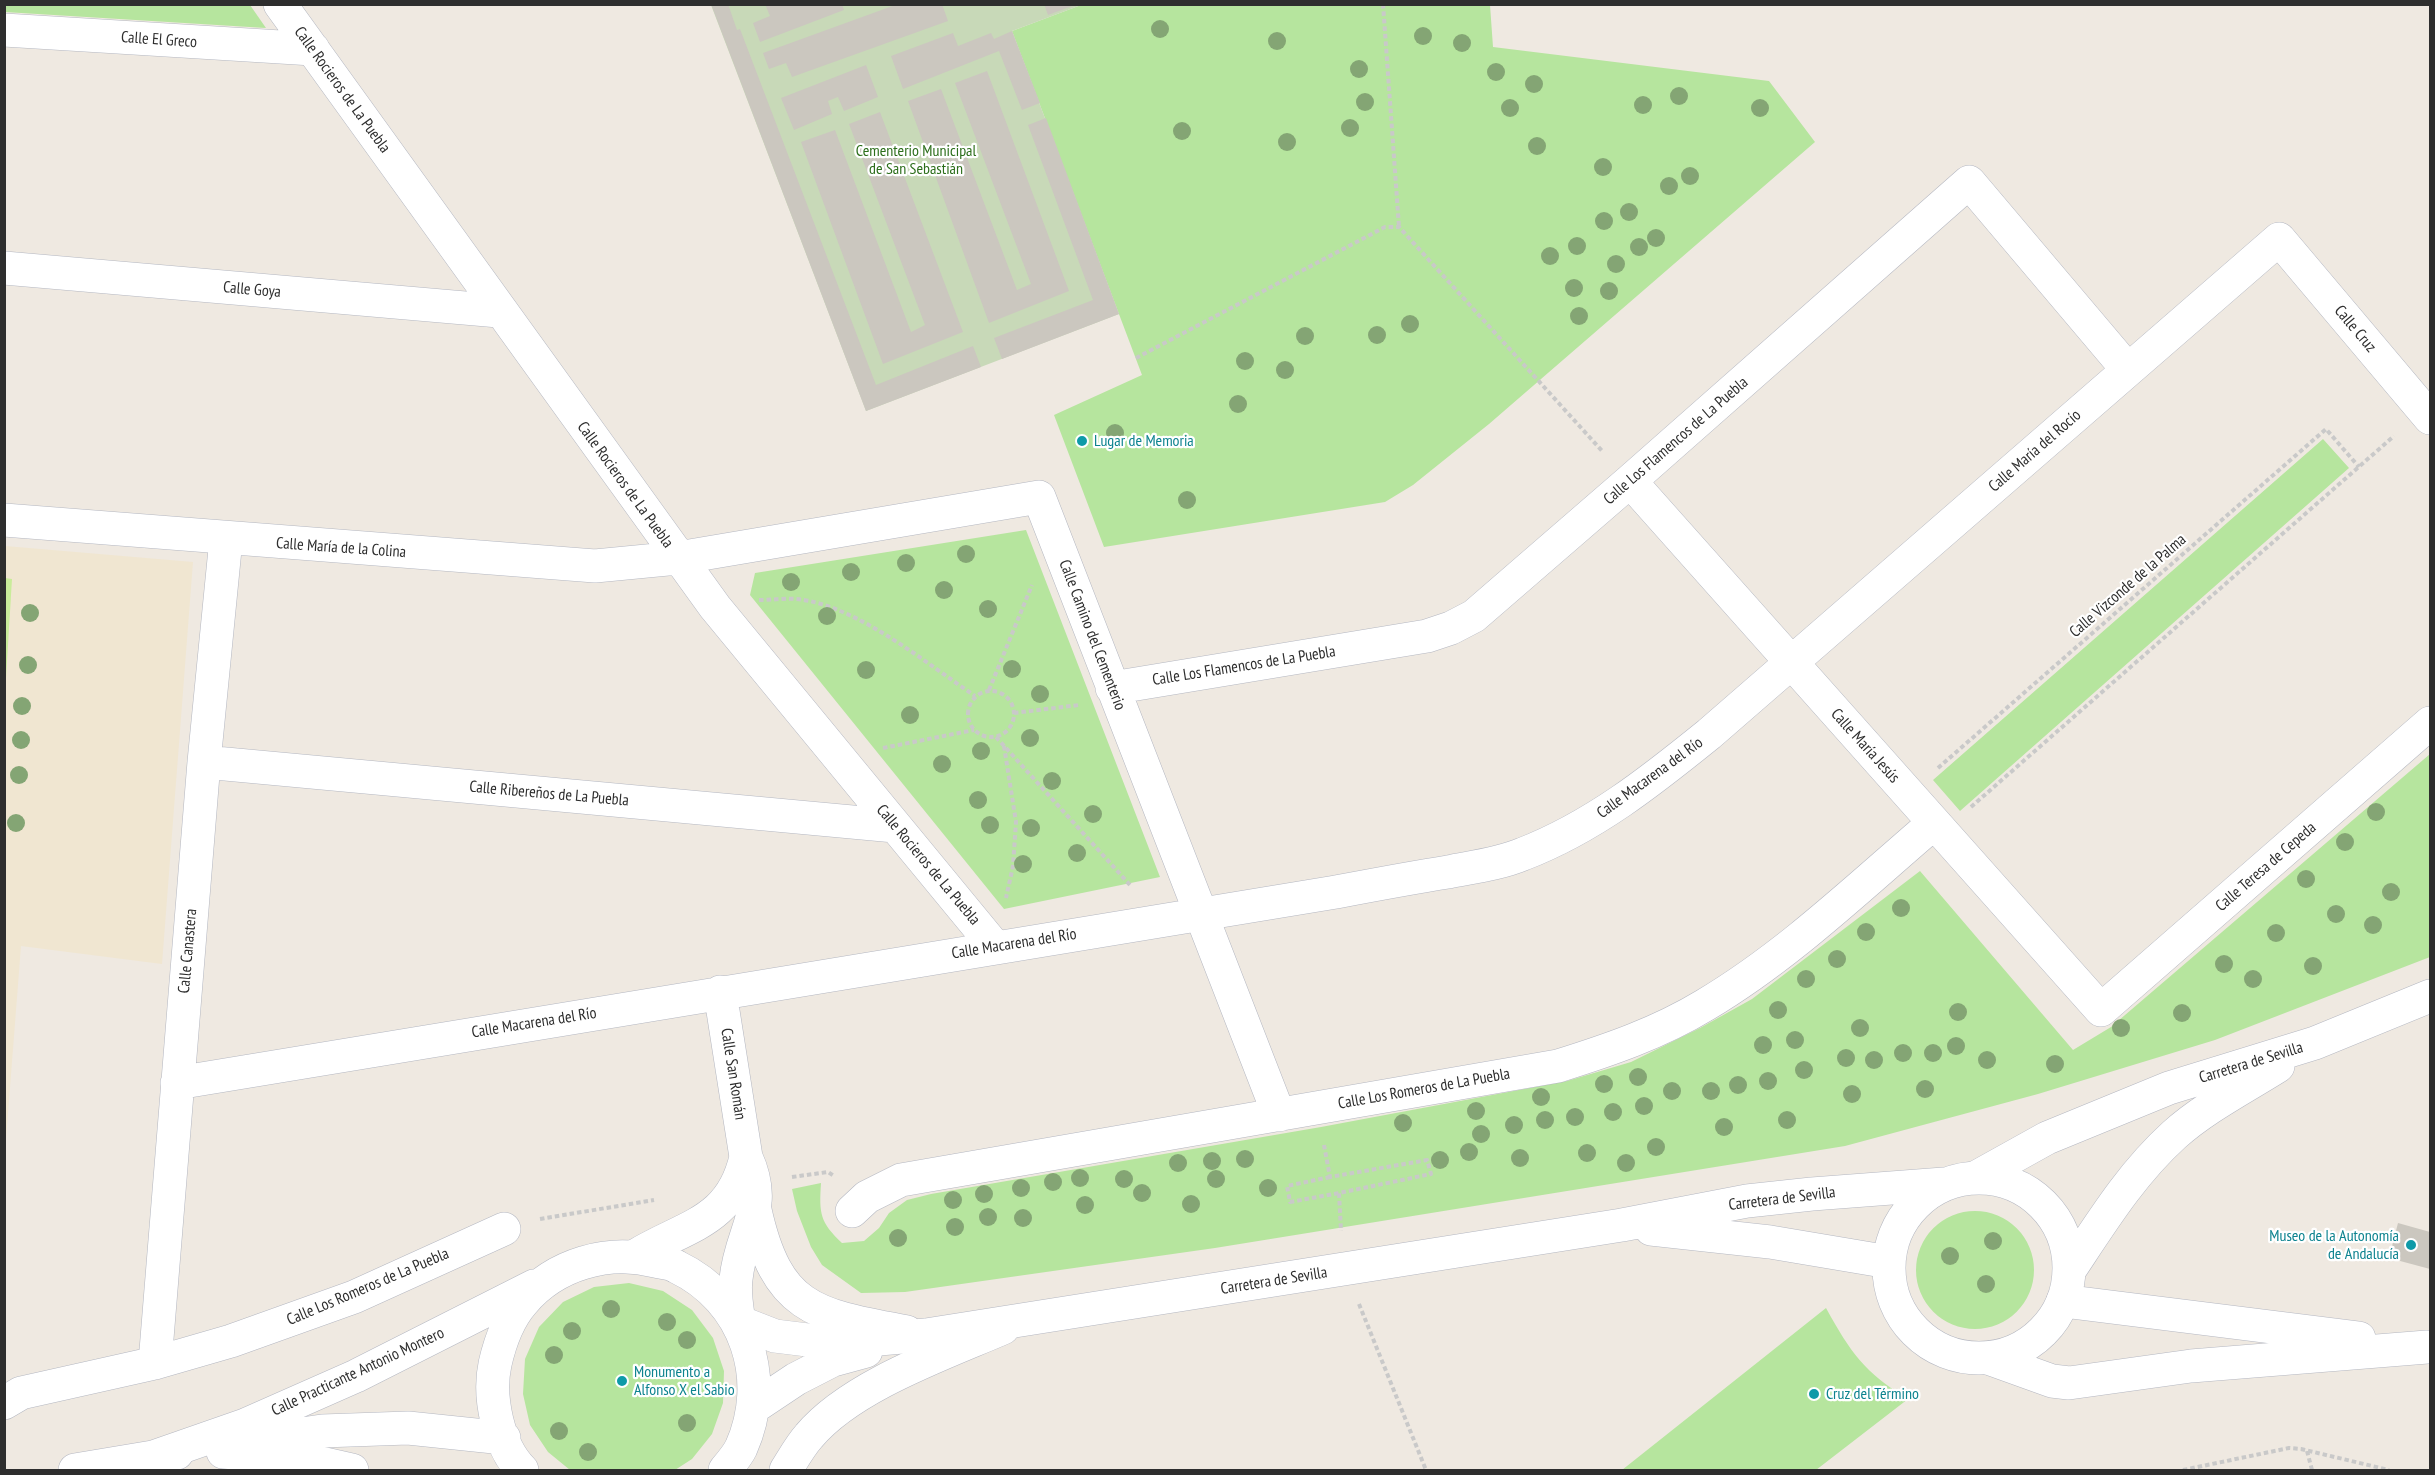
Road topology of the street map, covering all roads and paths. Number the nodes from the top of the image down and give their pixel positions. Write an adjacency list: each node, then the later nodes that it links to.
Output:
1 (280, 4): 4 (street, Calle Rocieros de La Puebla)
2 (1383, 4): 5 (path)
3 (4, 30): 4 (street, Calle El Greco)
4 (313, 49): 8 (street, Calle Rocieros de La Puebla)
5 (1400, 227): 9 (path); 13 (path)
6 (2279, 239): 10 (street, Calle María del Rocío); 11 (street, Calle Cruz)
7 (4, 268): 8 (street, Calle Goya)
8 (499, 311): 17 (street, Calle Rocieros de La Puebla)
9 (1136, 358)
10 (2128, 370): 13 (street, Calle Los Flamencos de La Puebla); 19 (street, Calle María del Rocío)
11 (2427, 414): 12 (path)
12 (2359, 466): 30 (path, Calle Vizconde de la Palma); 32 (path)
13 (1630, 481): 19 (street, Calle María Jesús); 21 (street, Calle Los Flamencos de La Puebla)
14 (4, 520): 16 (street, Calle María de la Colina)
15 (1053, 535): 17 (street, Calle Camino del Cementerio); 20 (path); 21 (street, Calle Camino del Cementerio)
16 (226, 539): 17 (street, Calle María de la Colina); 29 (street, Calle Canastera)
17 (678, 558): 18 (street, Calle Rocieros de La Puebla)
18 (715, 608): 22 (path); 28 (street, Calle Rocieros de La Puebla)
19 (1791, 663): 30 (street, Calle María Jesús); 33 (street, Calle Macarena del Río)
20 (989, 690): 22 (path); 23 (path)
21 (1114, 694): 23 (path); 33 (street, Calle Camino del Cementerio)
22 (975, 696): 25 (path)
23 (1014, 713): 26 (path)
24 (2430, 723): 38 (street, Calle Teresa de Cepeda)
25 (974, 730): 26 (path); 28 (path)
26 (996, 737): 27 (path)
27 (1004, 745): 34 (path); 35 (path)
28 (840, 757): 31 (street, Calle Rocieros de La Puebla)
29 (204, 762): 31 (street, Calle Ribereños de La Puebla); 40 (street, Calle Canastera)
30 (1908, 794): 32 (street, Calle María Jesús)
31 (895, 826): 35 (street, Calle Rocieros de La Puebla)
32 (1938, 828): 38 (street, Calle María Jesús); 41 (street, Calle Los Romeros de La Puebla)
33 (1201, 914): 34 (street, Calle Macarena del Río); 42 (street, Calle Camino del Cementerio)
34 (1162, 920): 35 (street, Calle Macarena del Río)
35 (995, 947): 36 (street, Calle Macarena del Río)
36 (720, 992): 40 (street, Calle Macarena del Río); 43 (street, Calle San Román)
37 (2430, 996): 39 (street)
38 (2101, 1010)
39 (2315, 1043): 45 (street, Carretera de Sevilla); 56 (street, Carretera de Sevilla)
40 (177, 1083): 62 (street, Calle Canastera)
41 (1316, 1108): 42 (street, Calle Los Romeros de La Puebla); 44 (path)
42 (1279, 1114): 49 (street, Calle Los Romeros de La Puebla)
43 (746, 1156): 48 (street, Calle San Román); 52 (street, Calle San Román)
44 (1330, 1177): 46 (path); 46 (path)
45 (1959, 1181): 50 (street, Carretera de Sevilla); 53 (street); 56 (street)
46 (1339, 1193): 54 (path)
47 (665, 1198): 51 (path)
48 (755, 1210): 58 (street, Calle San Román); 59 (street)
49 (852, 1211)
50 (1622, 1225): 53 (street, Carretera de Sevilla); 54 (street, Carretera de Sevilla)
51 (504, 1229): 62 (street, Calle Los Romeros de La Puebla)
52 (635, 1256): 55 (street, Calle Practicante Antonio Montero); 58 (street, Calle Practicante Antonio Montero)
53 (1889, 1262): 61 (street)
54 (1345, 1270): 57 (street, Carretera de Sevilla); 74 (path)
55 (554, 1275): 65 (street, Calle Practicante Antonio Montero); 68 (street, Calle Practicante Antonio Montero)
56 (2066, 1286): 60 (street); 61 (street)
57 (1023, 1320): 59 (street, Carretera de Sevilla); 73 (street)
58 (739, 1322): 59 (street, Carretera de Sevilla); 64 (street, Calle Practicante Antonio Montero)
59 (926, 1335): 64 (street, Carretera de Sevilla)
60 (2429, 1347): 61 (street)
61 (1988, 1358)
62 (155, 1363): 63 (street, Calle Los Romeros de La Puebla)
63 (4, 1403)
64 (754, 1407): 69 (street, Calle Practicante Antonio Montero)
65 (504, 1438): 66 (street, Calle Practicante Antonio Montero); 72 (street, Calle Practicante Antonio Montero)
66 (197, 1450): 68 (street, Calle Practicante Antonio Montero); 71 (street, Calle Practicante Antonio Montero)
67 (2307, 1450): 75 (path); 76 (path); 77 (path)
68 (156, 1456): 70 (street, Calle Practicante Antonio Montero)
69 (735, 1464)
70 (75, 1470)
71 (352, 1470)
72 (522, 1470)
73 (786, 1470)
74 (1426, 1470)
75 (2183, 1470)
76 (2312, 1470)
77 (2390, 1470)

